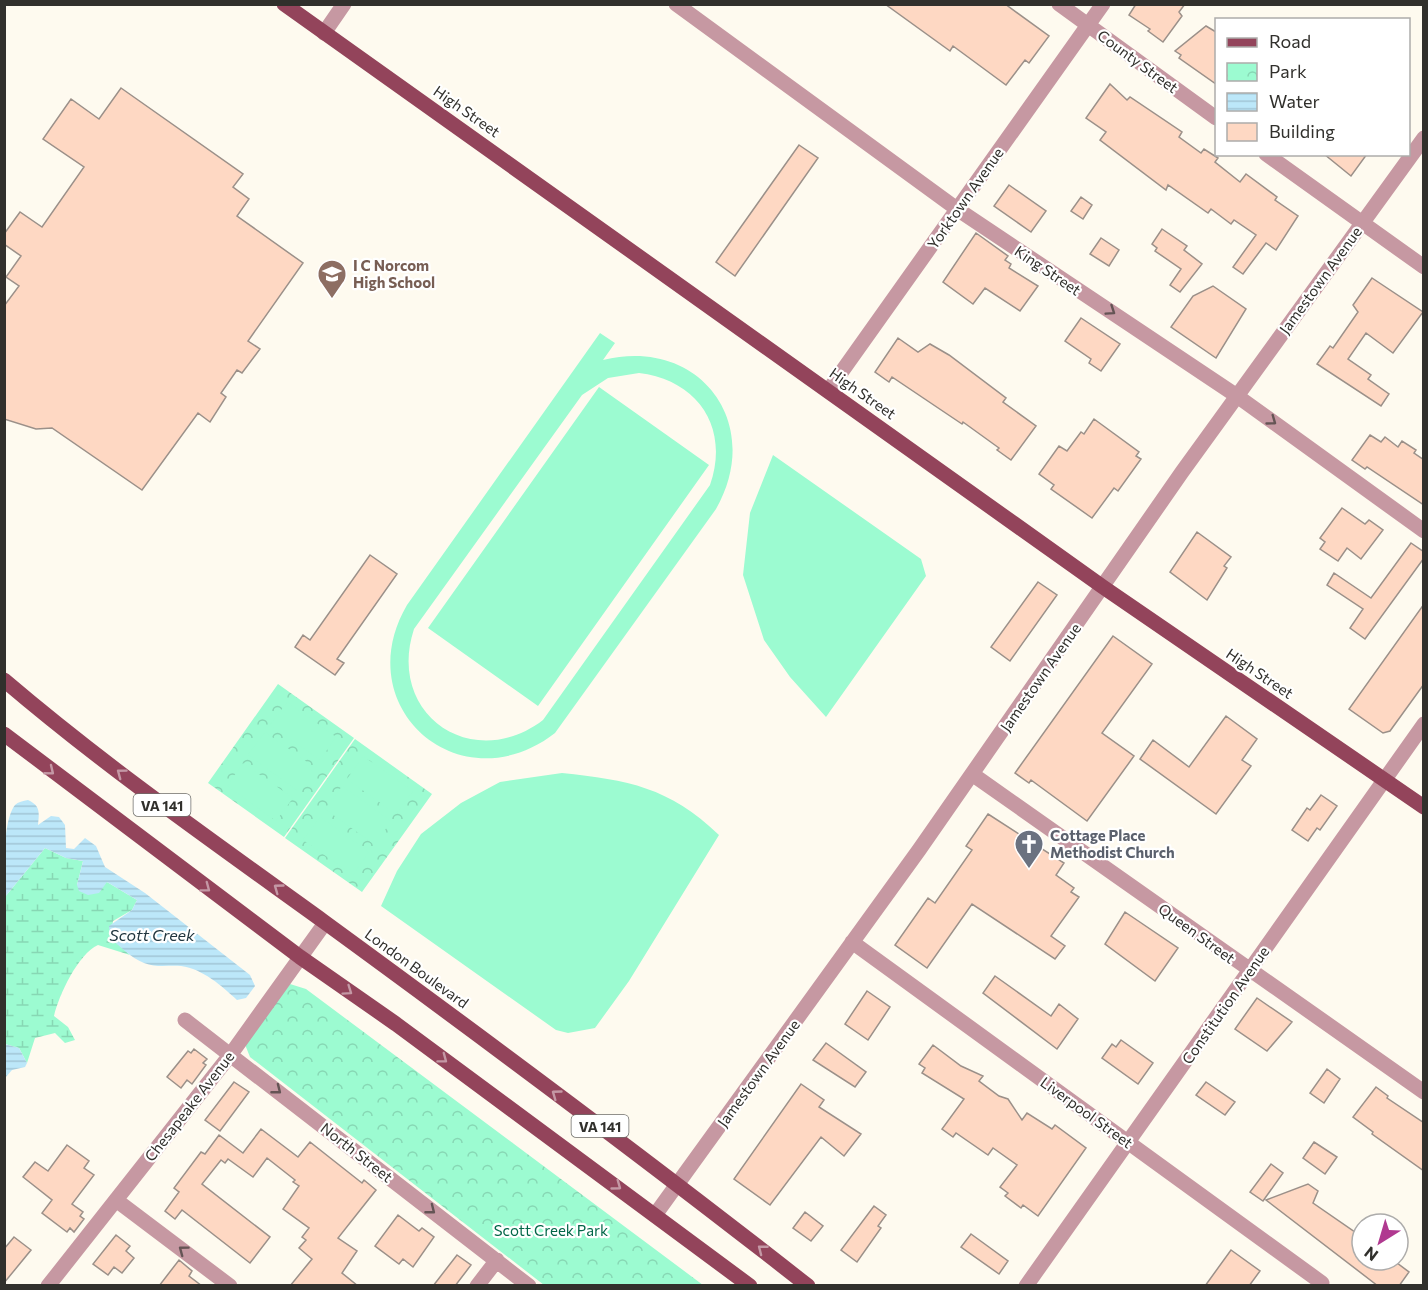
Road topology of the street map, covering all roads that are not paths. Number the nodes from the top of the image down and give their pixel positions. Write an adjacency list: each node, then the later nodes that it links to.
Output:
1 (284, 4): 7 (main road, High Street)
2 (344, 4): 7 (street)
3 (676, 4): 11 (street, King Street)
4 (1059, 4): 6 (street, County Street)
5 (1103, 4): 6 (street, Yorktown Avenue)
6 (1089, 25): 8 (street, County Street); 11 (street, Yorktown Avenue)
7 (324, 33): 14 (main road, High Street)
8 (1215, 117)
9 (1424, 138): 12 (street, Jamestown Avenue)
10 (1269, 156): 12 (street)
11 (957, 209): 14 (street, Yorktown Avenue); 15 (street, King Street, one-way to 15)
12 (1361, 223): 13 (street); 15 (street, Jamestown Avenue)
13 (1424, 267)
14 (828, 391): 17 (main road, High Street)
15 (1237, 396): 16 (street, King Street, one-way to 16); 17 (street, Jamestown Avenue)
16 (1424, 531)
17 (1103, 586): 21 (street, Jamestown Avenue); 22 (main road, High Street)
18 (4, 680): 24 (main road, London Boulevard / VA 141, one-way to 18)
19 (1424, 724): 22 (street, Constitution Avenue)
20 (4, 734): 26 (main road, VA 141, one-way to 26)
21 (972, 774): 25 (street, Jamestown Avenue); 27 (street, Queen Street)
22 (1384, 779): 23 (main road, High Street); 27 (street, Constitution Avenue)
23 (1424, 807)
24 (325, 923): 26 (street, Chesapeake Avenue); 32 (main road, London Boulevard / VA 141, one-way to 24)
25 (852, 942): 31 (street, Liverpool Street); 32 (street, Jamestown Avenue)
26 (300, 957): 29 (street, Chesapeake Avenue); 34 (main road, VA 141, one-way to 34)
27 (1249, 970): 30 (street, Queen Street); 31 (street, Constitution Avenue)
28 (186, 1020): 29 (street, North Street)
29 (231, 1054): 33 (street, Chesapeake Avenue); 35 (street, North Street, one-way to 35)
30 (1424, 1092)
31 (1128, 1142): 36 (street, Liverpool Street); 43 (street, Constitution Avenue)
32 (677, 1184): 34 (street, Jamestown Avenue); 42 (main road, London Boulevard / VA 141, one-way to 32)
33 (116, 1200): 37 (street, Chesapeake Avenue); 38 (street, one-way to 33)
34 (656, 1215): 41 (main road, VA 141)
35 (496, 1260): 39 (street); 40 (street, North Street)
36 (1322, 1282)
37 (48, 1286)
38 (230, 1286)
39 (477, 1286)
40 (529, 1286)
41 (750, 1286)
42 (808, 1286)
43 (1026, 1286)

